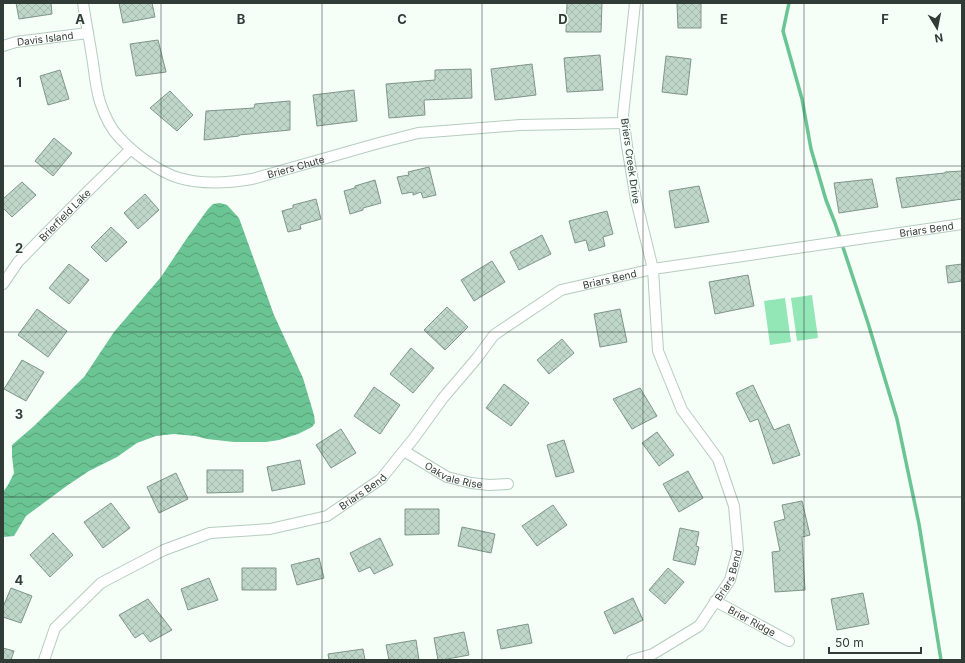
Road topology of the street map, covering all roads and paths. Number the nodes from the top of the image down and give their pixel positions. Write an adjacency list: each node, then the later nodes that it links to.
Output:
1 (83, 3): 3 (street, Briers Chute)
2 (635, 3): 5 (street, Briers Creek Drive)
3 (88, 34): 4 (street, Davis Island); 6 (street, Briers Chute)
4 (3, 46)
5 (624, 123): 6 (street, Briers Chute); 8 (street, Briers Creek Drive)
6 (131, 149): 9 (street, Brierfield Lake)
7 (962, 224): 8 (street, Briars Bend)
8 (653, 269): 10 (street, Briars Bend); 12 (street, Briars Bend)
9 (3, 284)
10 (404, 452): 11 (street, Oakvale Rise); 14 (street, Briars Bend)
11 (508, 484)
12 (715, 601): 13 (street, Brier Ridge); 15 (street, Briars Bend)
13 (789, 641)
14 (44, 660)
15 (632, 660)

